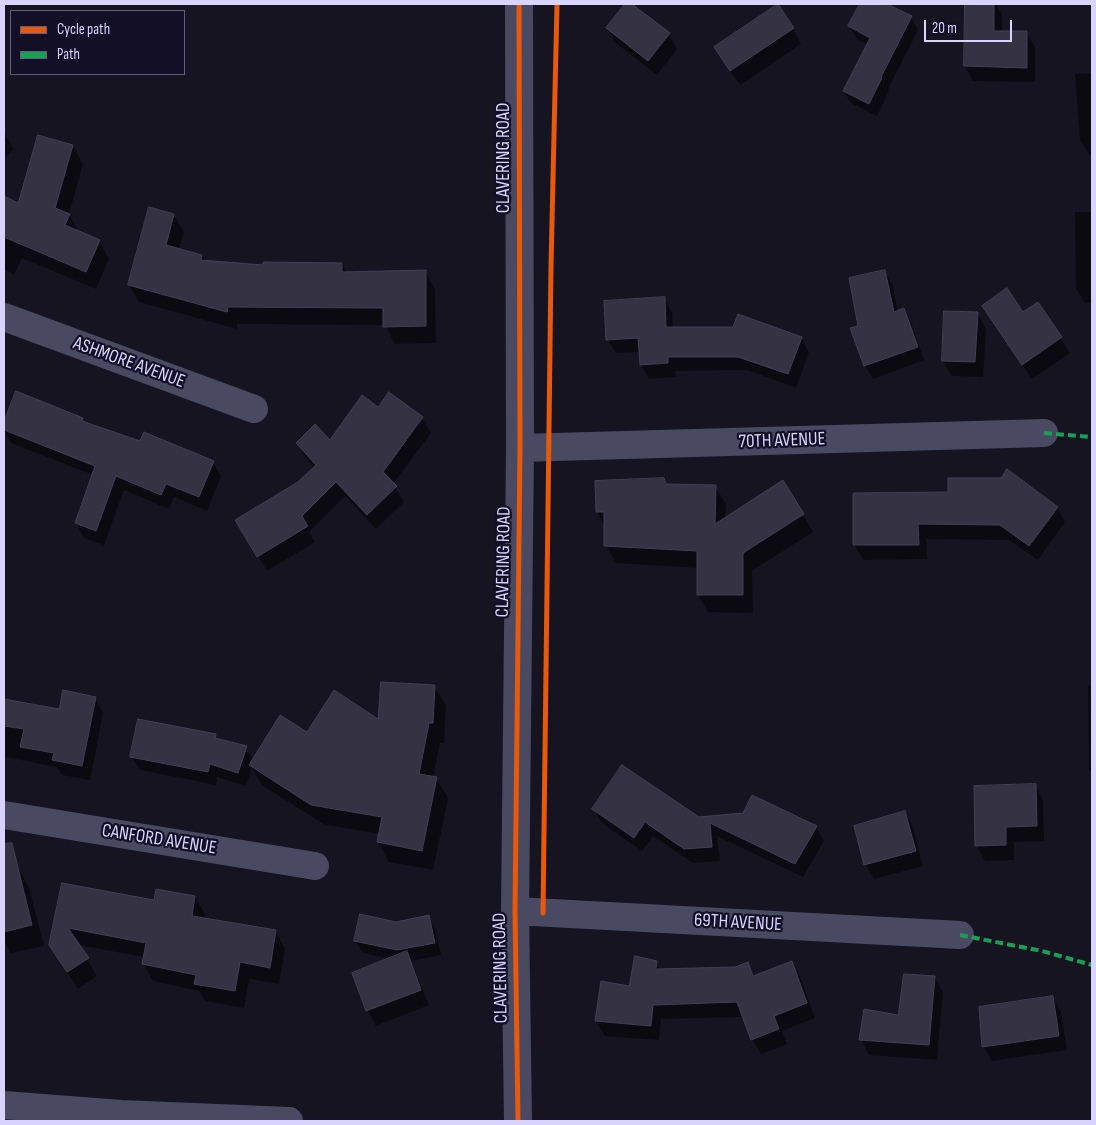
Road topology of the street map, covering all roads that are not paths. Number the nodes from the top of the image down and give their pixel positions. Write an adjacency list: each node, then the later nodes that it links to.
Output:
1 (519, 4): 5 (street, CLAVERING ROAD)
2 (4, 317): 3 (street, ASHMORE AVENUE)
3 (254, 409)
4 (1044, 433): 5 (street, 70TH AVENUE)
5 (520, 448): 8 (street, CLAVERING ROAD)
6 (4, 815): 7 (street, CANFORD AVENUE)
7 (315, 866)
8 (515, 911): 9 (street, 69TH AVENUE); 12 (street, CLAVERING ROAD)
9 (960, 935)
10 (4, 1105): 11 (street)
11 (289, 1121)
12 (518, 1121)

